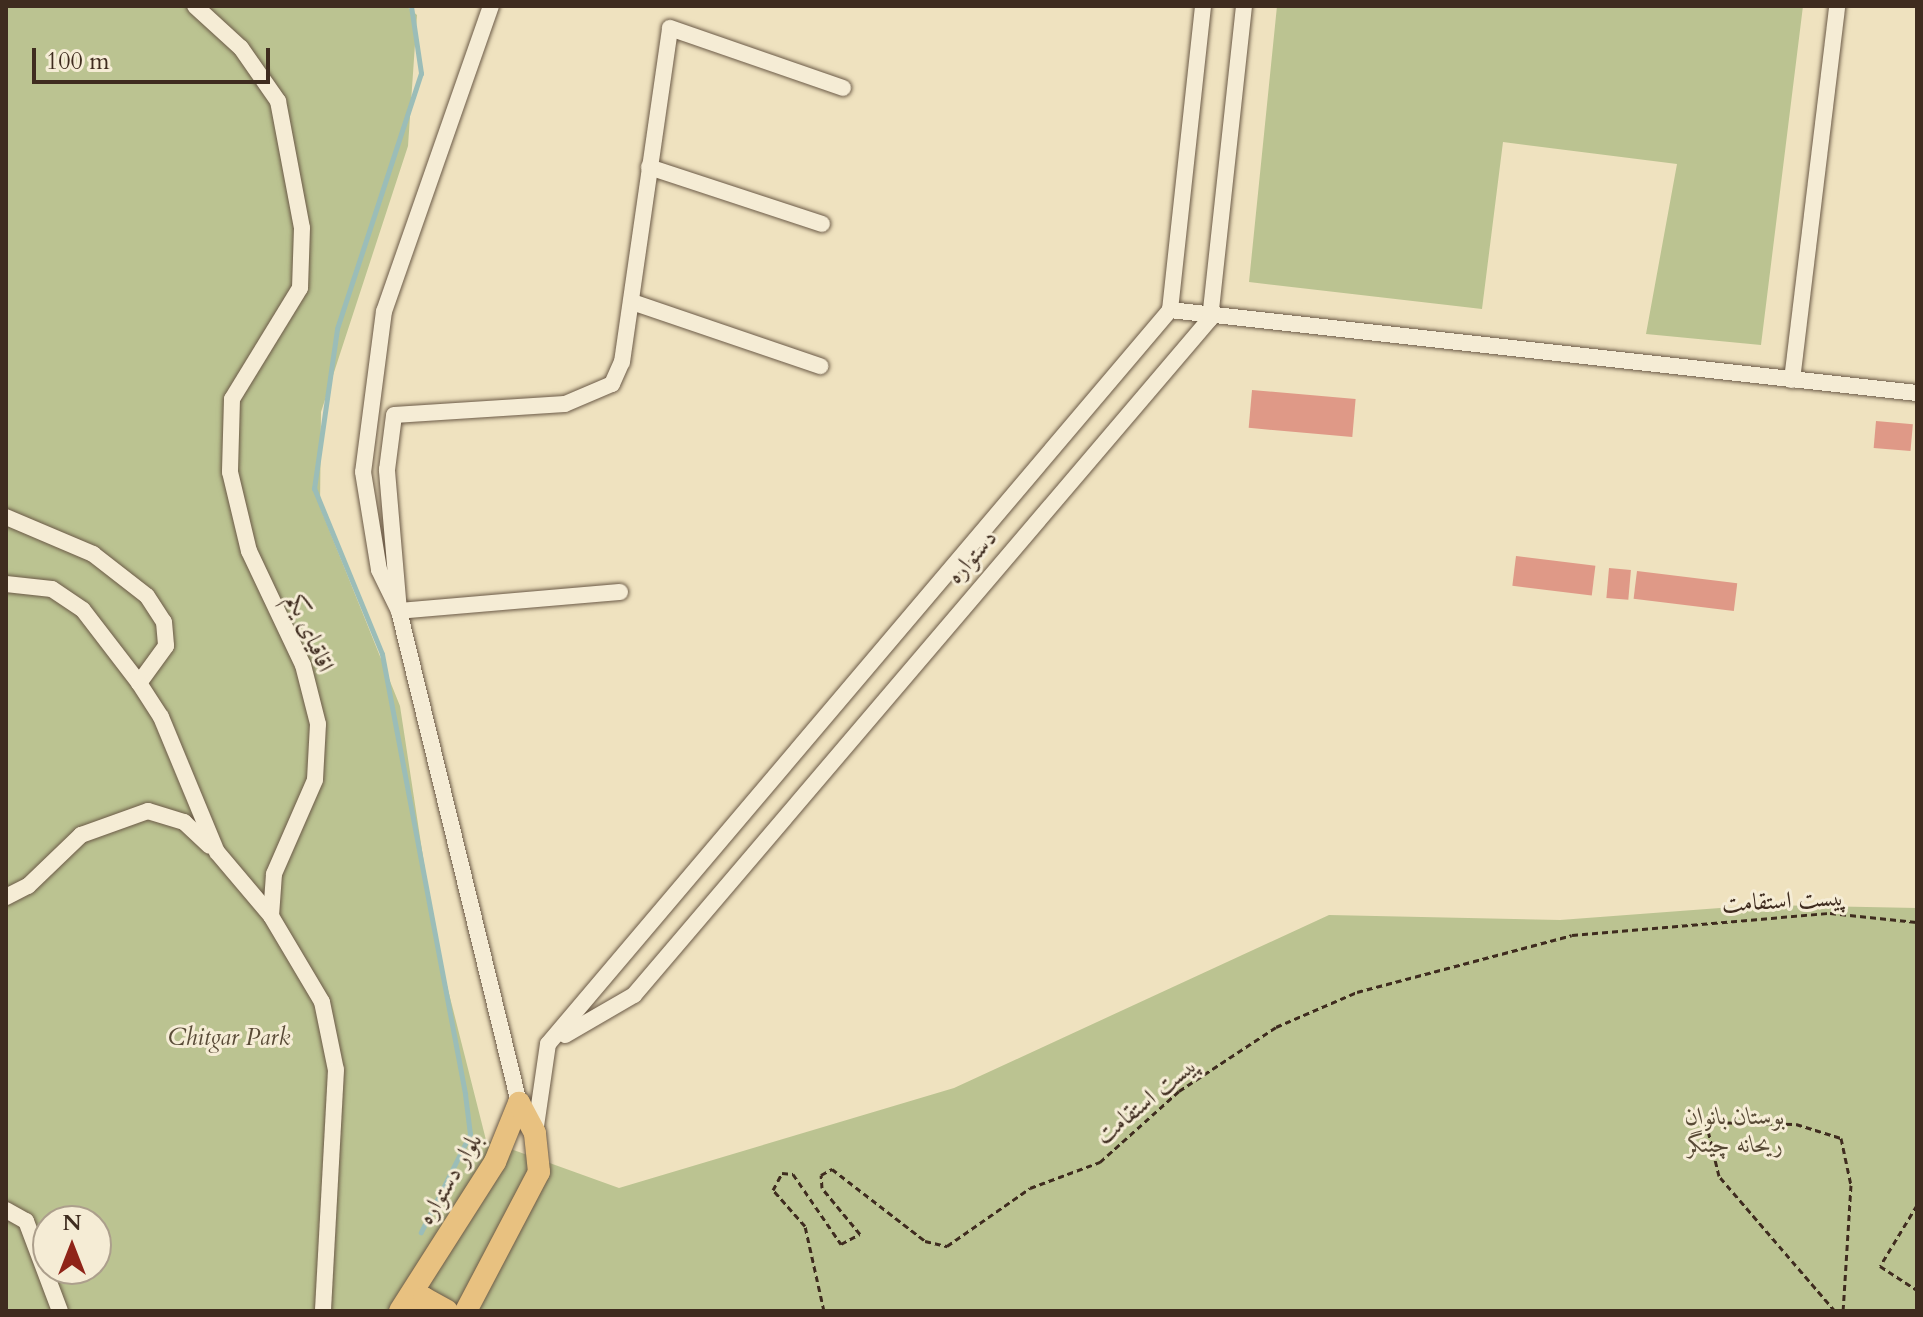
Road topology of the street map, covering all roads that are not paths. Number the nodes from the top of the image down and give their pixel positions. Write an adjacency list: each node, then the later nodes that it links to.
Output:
1 (195, 6): 22 (street, اقاقیای یکم)
2 (491, 6): 18 (street)
3 (1203, 6): 10 (street)
4 (1244, 6): 11 (street)
5 (1837, 6): 13 (street)
6 (843, 88): 7 (street)
7 (649, 167): 8 (street); 9 (street)
8 (822, 224)
9 (632, 302): 12 (street); 18 (street)
10 (1170, 310): 11 (street); 23 (street)
11 (1210, 319): 13 (street); 23 (street, دستواره)
12 (820, 366)
13 (1792, 380): 14 (street)
14 (1917, 393)
15 (6, 517): 19 (street)
16 (6, 584): 19 (street)
17 (620, 592): 18 (street)
18 (399, 611): 24 (street)
19 (139, 683): 20 (street)
20 (217, 852): 21 (street); 22 (street)
21 (6, 897)
22 (271, 916): 28 (street)
23 (548, 1044): 25 (street)
24 (519, 1103): 25 (main road); 29 (main road, بلوار دستواره)
25 (535, 1133): 31 (main road)
26 (6, 1210): 27 (street)
27 (60, 1311)
28 (323, 1311)
29 (402, 1311): 30 (main road)
30 (447, 1311)
31 (466, 1311)

